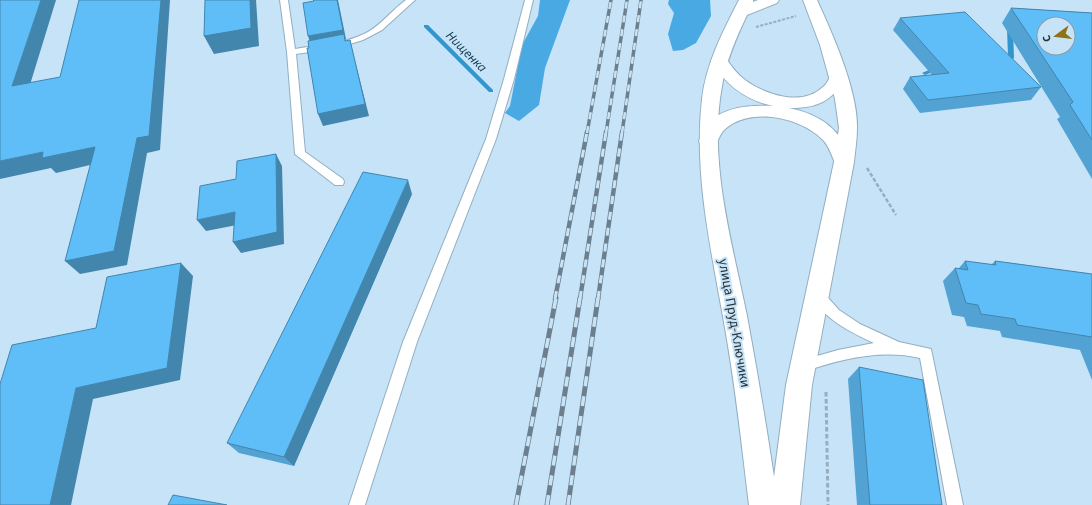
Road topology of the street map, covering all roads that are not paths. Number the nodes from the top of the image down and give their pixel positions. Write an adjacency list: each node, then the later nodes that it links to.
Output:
1 (284, 0): 7 (lane)
2 (411, 0): 7 (lane)
3 (529, 0): 16 (lane)
4 (772, 0): 6 (street)
5 (810, 0): 9 (street)
6 (741, 12): 8 (street, улица Пруд-Ключики)
7 (291, 52): 12 (lane)
8 (720, 61): 9 (street); 10 (street, улица Пруд-Ключики)
9 (838, 78): 11 (street)
10 (708, 141): 11 (street); 17 (street, улица Пруд-Ключики)
11 (844, 162): 13 (street)
12 (339, 182)
13 (817, 294): 14 (lane); 15 (street)
14 (899, 348): 15 (lane); 19 (lane)
15 (803, 366): 18 (street)
16 (357, 505)
17 (764, 505)
18 (785, 505)
19 (956, 505)

